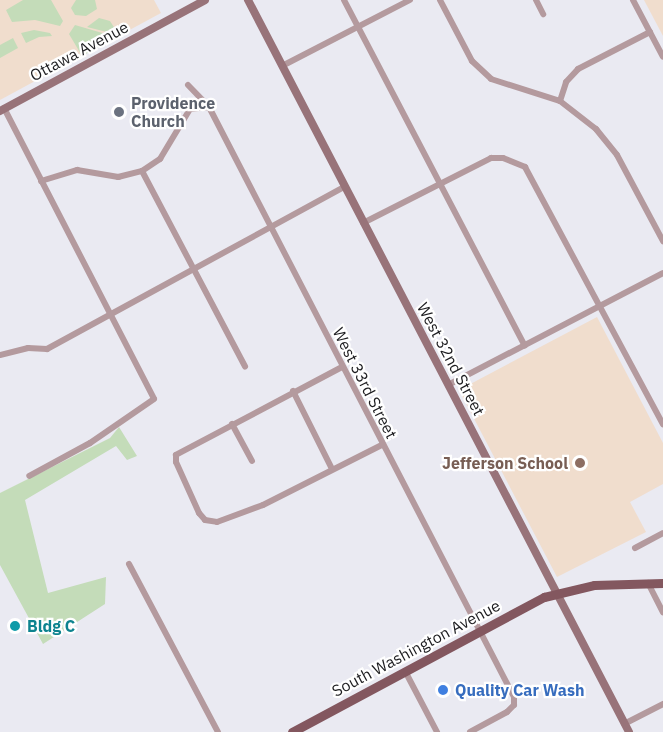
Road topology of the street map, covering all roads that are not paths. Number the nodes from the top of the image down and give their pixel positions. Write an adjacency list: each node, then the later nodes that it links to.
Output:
1 (205, 0): 16 (street, Ottawa Avenue)
2 (248, 0): 12 (street, West 32nd Street)
3 (344, 0): 9 (street)
4 (410, 0): 9 (street)
5 (440, 0): 14 (street)
6 (536, 0): 8 (street)
7 (633, 0): 10 (street)
8 (543, 14)
9 (358, 27): 12 (street); 19 (street)
10 (650, 32): 11 (street); 14 (street)
11 (663, 57)
12 (282, 66): 20 (street, West 32nd Street)
13 (188, 85): 15 (street, West 33rd Street)
14 (560, 100): 23 (street)
15 (209, 108): 17 (street); 22 (street, West 33rd Street)
16 (2, 110): 18 (street)
17 (142, 171): 18 (street); 24 (street)
18 (41, 181): 27 (street)
19 (440, 183): 21 (street); 26 (street); 28 (street)
20 (344, 187): 21 (street, West 32nd Street); 22 (street)
21 (363, 223): 32 (street, West 32nd Street)
22 (270, 228): 24 (street); 31 (street, West 33rd Street)
23 (663, 241)
24 (193, 268): 27 (street); 30 (street)
25 (663, 273): 26 (street)
26 (602, 306): 28 (street); 35 (street)
27 (110, 314): 29 (street); 39 (street)
28 (525, 346): 32 (street)
29 (0, 355)
30 (245, 366)
31 (342, 367): 33 (street); 36 (street, West 33rd Street)
32 (448, 386): 45 (street, West 32nd Street)
33 (293, 392): 34 (street); 38 (street)
34 (232, 424): 37 (street); 38 (street)
35 (663, 424)
36 (382, 445): 38 (street); 47 (street, West 33rd Street)
37 (252, 461)
38 (332, 469)
39 (29, 476)
40 (663, 533): 41 (street)
41 (635, 548)
42 (129, 564): 51 (street)
43 (648, 583): 44 (main road, South Washington Avenue); 45 (main road, South Washington Avenue); 46 (street)
44 (663, 583)
45 (555, 593): 47 (main road, South Washington Avenue); 50 (street, West 32nd Street)
46 (663, 612)
47 (480, 631): 48 (main road, South Washington Avenue); 54 (street, West 33rd Street)
48 (405, 671): 52 (main road, South Washington Avenue); 53 (street)
49 (663, 704): 50 (street)
50 (626, 728)
51 (218, 732)
52 (292, 732)
53 (437, 732)
54 (470, 732)

